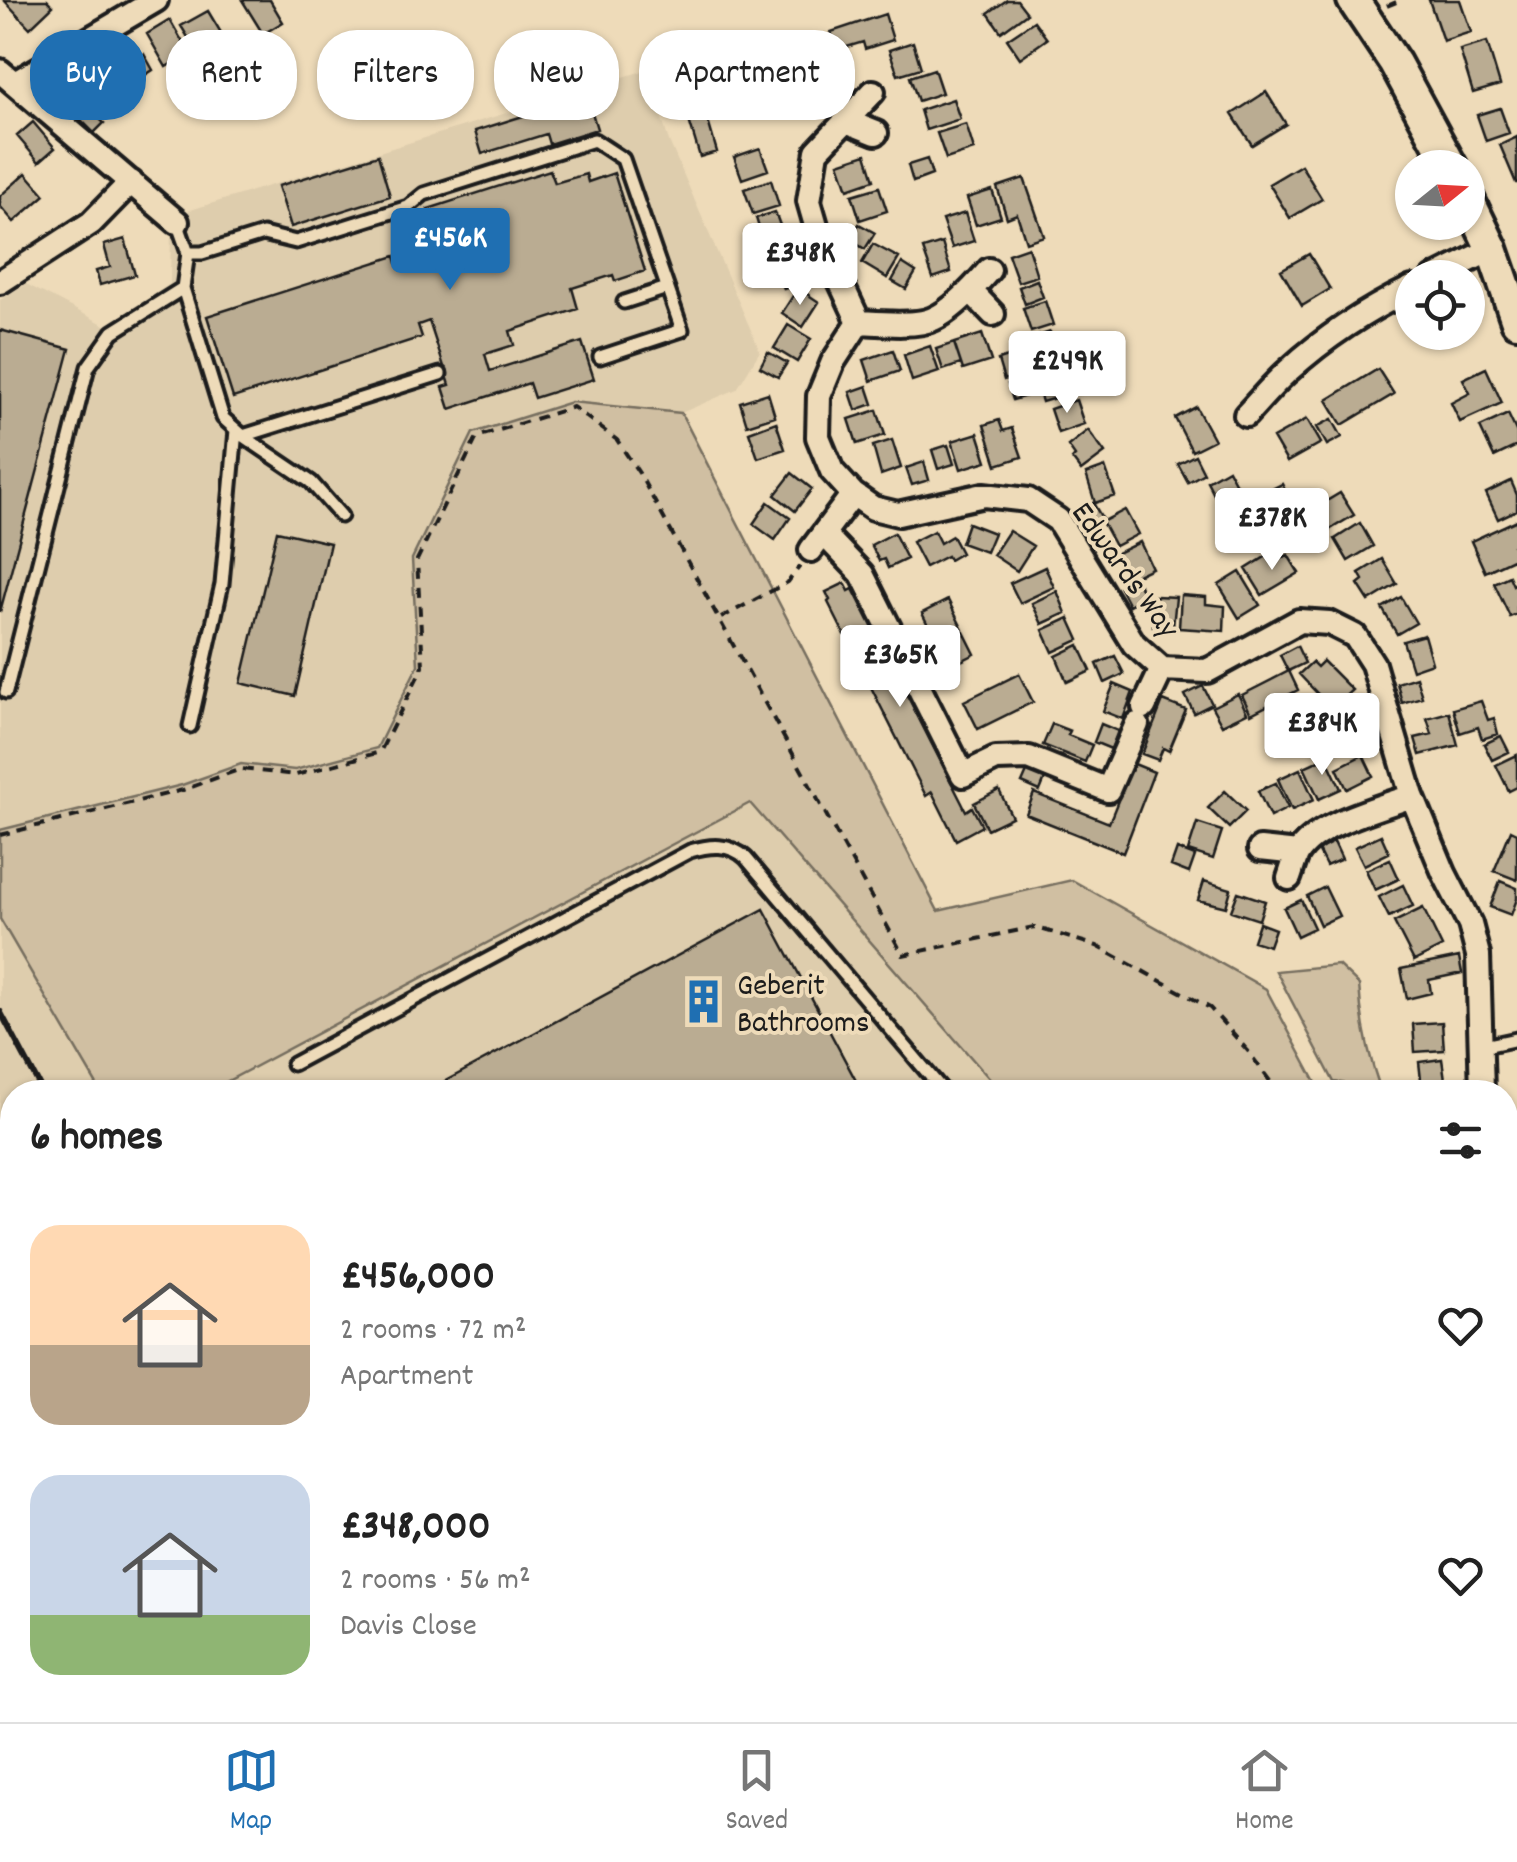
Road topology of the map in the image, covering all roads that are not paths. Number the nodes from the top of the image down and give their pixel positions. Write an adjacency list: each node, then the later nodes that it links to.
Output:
1 (156, 0): 3 (street)
2 (1353, 0): 7 (main road)
3 (7, 77): 8 (street)
4 (873, 92): 5 (street)
5 (846, 121): 6 (street); 23 (street)
6 (876, 133)
7 (1442, 150)
8 (130, 182): 9 (street); 15 (street)
9 (178, 222): 12 (lane)
10 (1485, 234): 11 (main road)
11 (1492, 249): 13 (street); 22 (main road)
12 (188, 253): 16 (lane); 17 (lane)
13 (1470, 260)
14 (989, 270): 18 (street)
15 (0, 282)
16 (183, 288): 27 (lane); 31 (lane)
17 (667, 288): 20 (lane); 24 (lane)
18 (971, 291): 21 (street); 23 (street)
19 (1395, 296): 26 (street)
20 (624, 302)
21 (994, 314)
22 (1517, 321)
23 (859, 322): 28 (street)
24 (600, 357)
25 (440, 374): 27 (lane)
26 (1246, 415)
27 (239, 433): 29 (lane); 32 (lane)
28 (853, 494): 30 (street, Edwards Way); 30 (street)
29 (342, 516)
30 (1162, 669): 33 (street, Edwards Way)
31 (6, 692)
32 (190, 726)
33 (1412, 796): 35 (street); 38 (street, Edwards Way)
34 (1260, 849): 35 (street)
35 (1298, 854): 36 (street)
36 (1290, 878)
37 (1517, 1039): 38 (lane)
38 (1480, 1048): 41 (street, Edwards Way)
39 (292, 1064): 40 (lane)
40 (934, 1080)
41 (1481, 1080)

